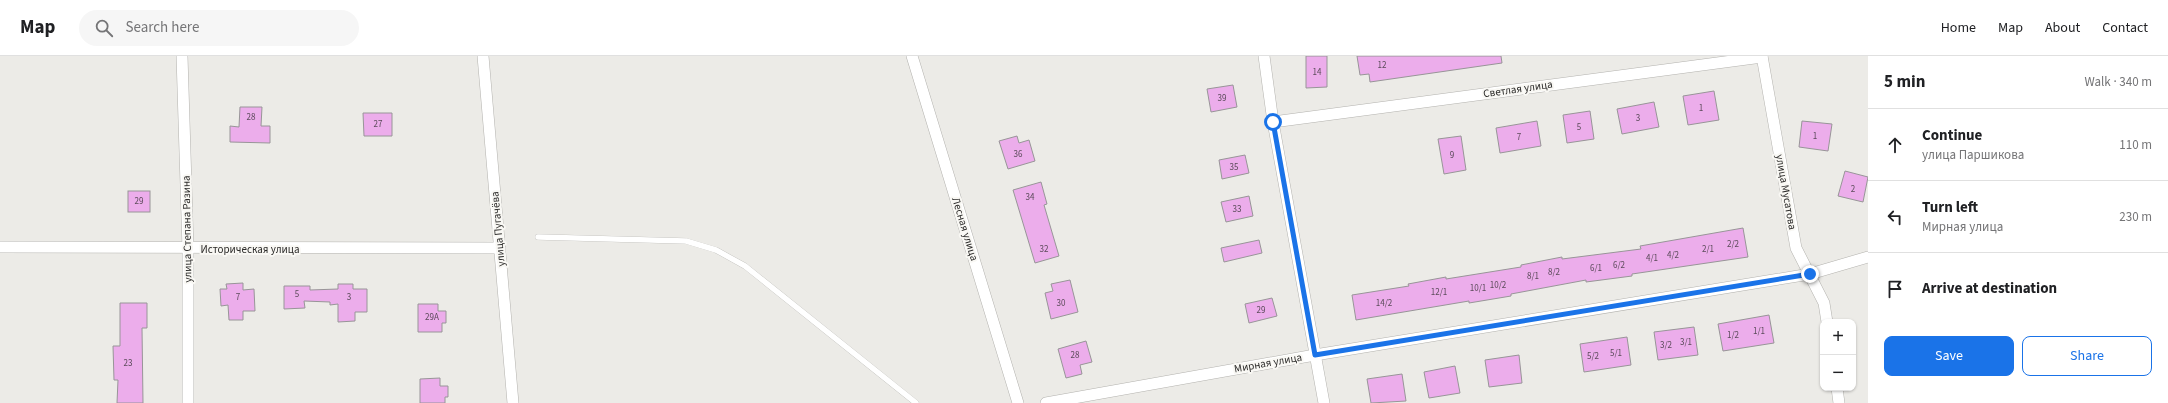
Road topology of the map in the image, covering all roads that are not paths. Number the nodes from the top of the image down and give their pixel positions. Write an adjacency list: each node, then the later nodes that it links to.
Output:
1 (182, 56): 10 (street, улица Степана Разина)
2 (483, 56): 9 (street, улица Пугачёва)
3 (912, 56): 19 (street, Лесная улица)
4 (1264, 56): 6 (street)
5 (1762, 56): 6 (street, Светлая улица); 12 (street, улица Мусатова)
6 (1273, 122): 14 (street)
7 (538, 238): 18 (lane)
8 (0, 248): 10 (street, Историческая улица)
9 (500, 248): 10 (street, Историческая улица); 17 (street, улица Пугачёва)
10 (188, 249): 16 (street, улица Степана Разина)
11 (1868, 257): 12 (street, Мирная улица)
12 (1810, 274): 13 (street, улица Мусатова); 14 (street, Мирная улица)
13 (1827, 319)
14 (1315, 355): 20 (street, Мирная улица); 21 (street)
15 (1837, 391): 22 (street)
16 (188, 403)
17 (513, 403)
18 (916, 403)
19 (1018, 403)
20 (1046, 403)
21 (1324, 403)
22 (1839, 403)

